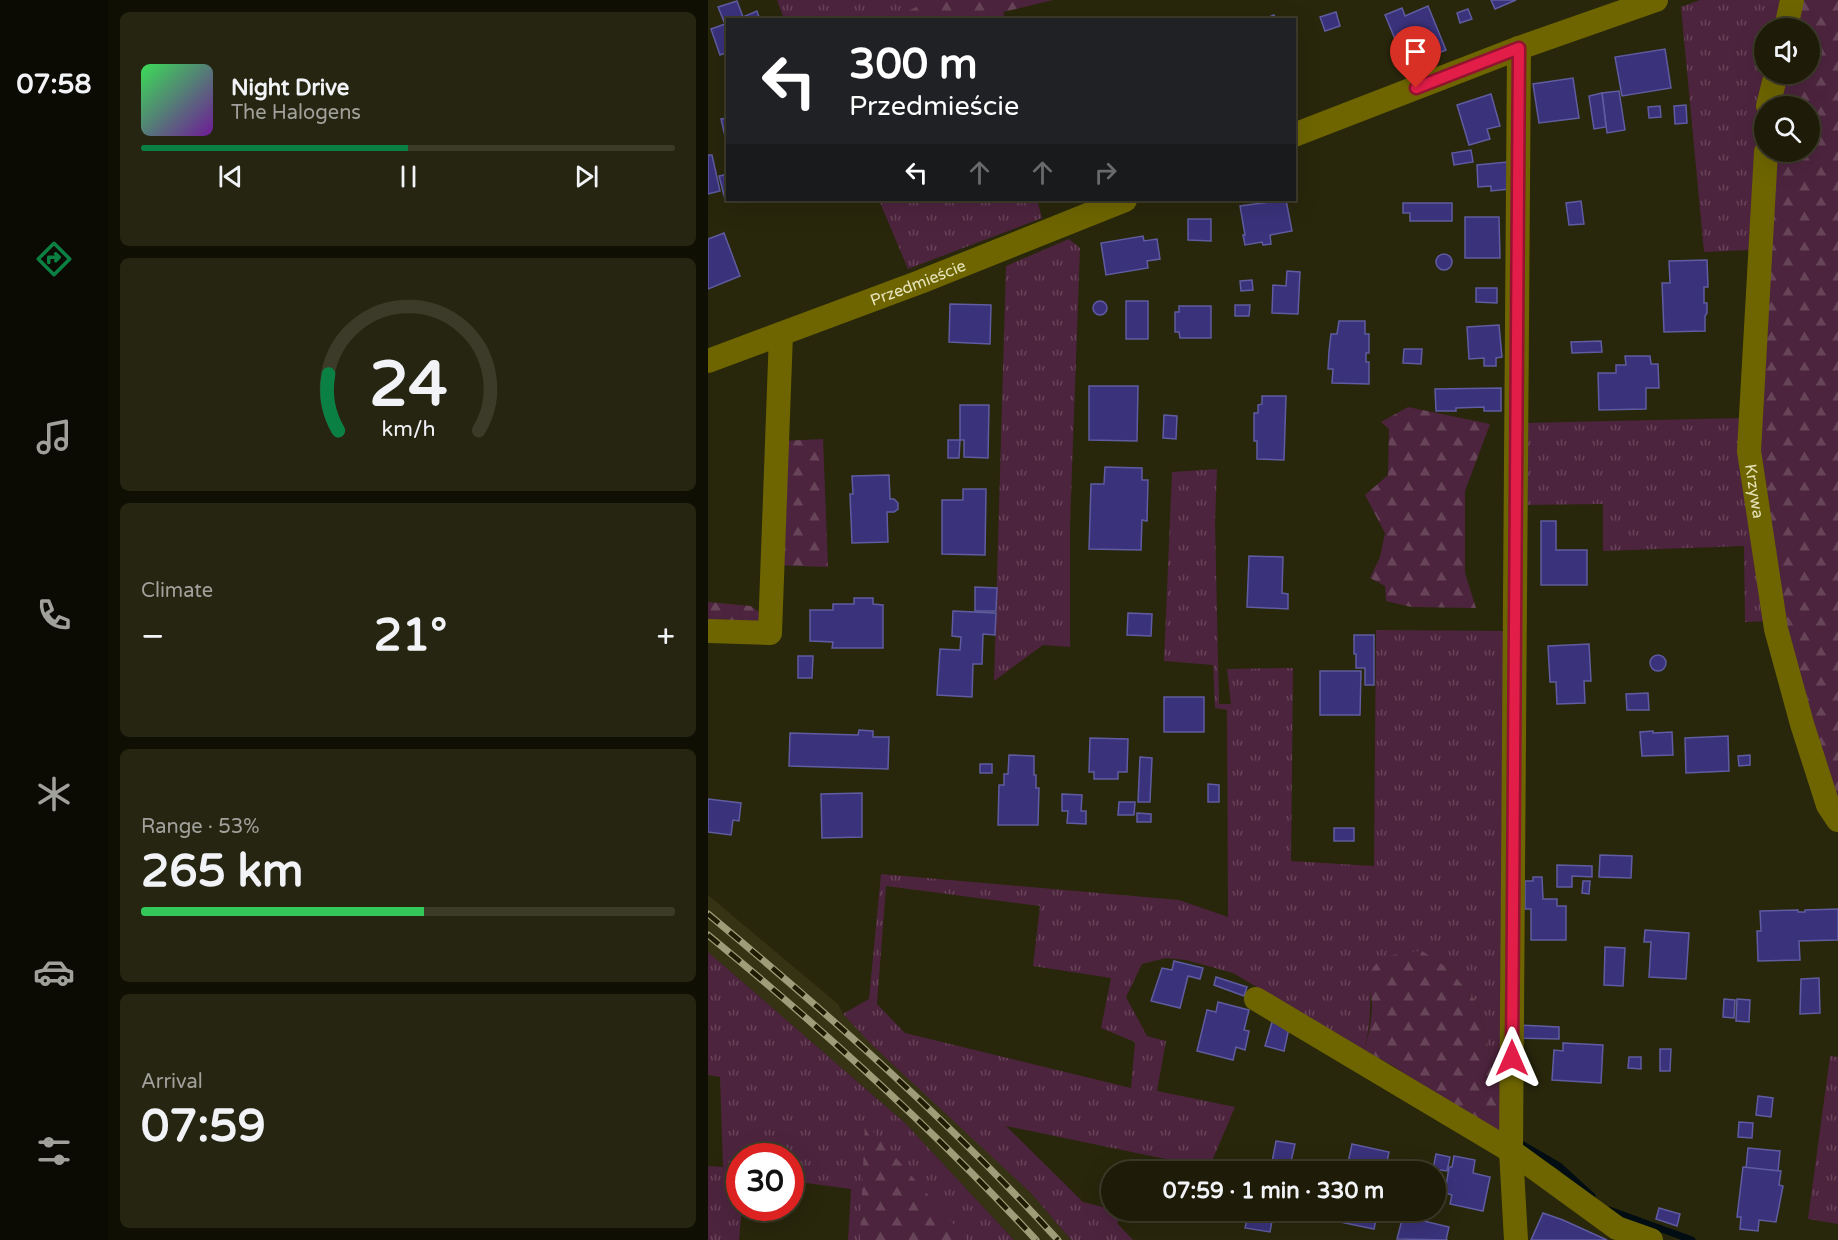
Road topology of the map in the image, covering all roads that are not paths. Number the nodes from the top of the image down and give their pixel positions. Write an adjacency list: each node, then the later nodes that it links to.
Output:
1 (1656, 0): 4 (street)
2 (1792, 0): 3 (street)
3 (1788, 18)
4 (1519, 48): 5 (street); 13 (street)
5 (1296, 134)
6 (1765, 162): 11 (street, Krzywa)
7 (1122, 201): 8 (street, Przedmieście)
8 (781, 334): 9 (street, Przedmieście); 10 (street)
9 (708, 361)
10 (708, 631)
11 (1838, 820)
12 (1256, 999): 13 (street)
13 (1511, 1151): 14 (street); 15 (street)
14 (1516, 1240)
15 (1651, 1240)

